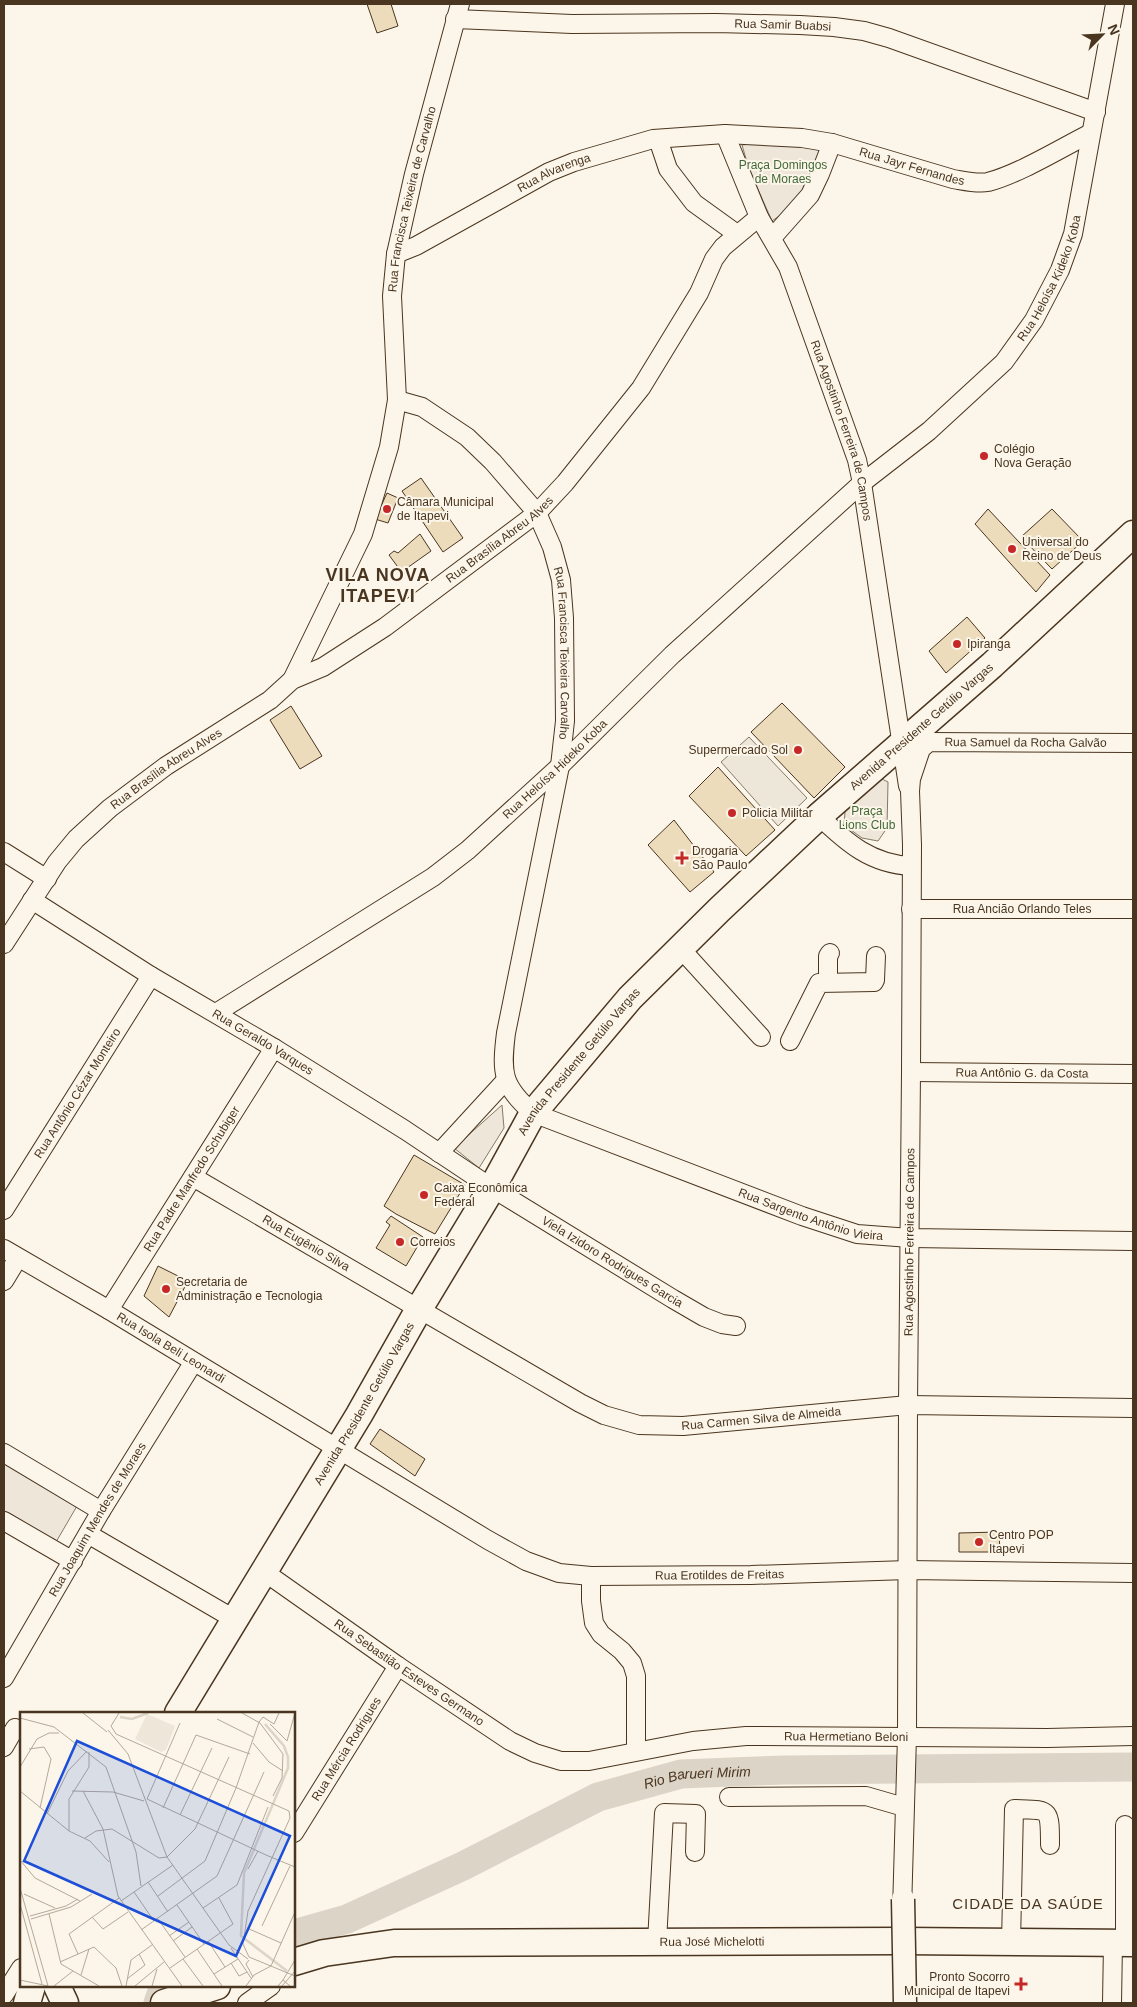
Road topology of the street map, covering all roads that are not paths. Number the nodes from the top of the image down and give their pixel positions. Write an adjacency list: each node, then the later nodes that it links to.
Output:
1 (1115, 4): 3 (street, Rua Heloísa Kideko Koba)
2 (457, 11): 3 (street, Rua Samir Buabsi); 11 (street, Rua Francisca Teixeira de Carvalho)
3 (1096, 112): 4 (street, Rua Heloísa Kideko Koba)
4 (1091, 133): 7 (street, Rua Jayr Fernandes); 13 (street, Rua Heloísa Kideko Koba)
5 (725, 134): 6 (street, Rua Alvarenga); 7 (street, Rua Jayr Fernandes); 8 (street, Rua Agostinho Ferreira de Campos)
6 (658, 139): 9 (street); 11 (street, Rua Alvarenga)
7 (832, 143): 10 (street)
8 (759, 217): 9 (street, Rua Brasília Abreu Alves); 10 (street, Rua Agostinho Ferreira de Campos)
9 (737, 234): 14 (street, Rua Brasília Abreu Alves)
10 (772, 238): 13 (street, Rua Agostinho Ferreira de Campos)
11 (396, 254): 12 (street, Rua Francisca Teixeira de Carvalho)
12 (397, 400): 14 (street, Rua Francisca Teixeira Carvalho); 16 (street, Rua Francisca Teixeira de Carvalho)
13 (862, 483): 18 (street, Rua Agostinho Ferreira de Campos); 19 (street, Rua Heloísa Hideko Koba)
14 (537, 513): 16 (street, Rua Brasília Abreu Alves); 19 (street, Rua Francisca Teixeira Carvalho)
15 (1133, 534): 18 (highway, Avenida Presidente Getúlio Vargas)
16 (292, 680): 23 (street, Rua Brasília Abreu Alves)
17 (1133, 743): 18 (street, Rua Samuel da Rocha Galvão)
18 (911, 746): 20 (highway, Avenida Presidente Getúlio Vargas); 22 (street, Rua Agostinho Ferreira de Campos)
19 (560, 766): 33 (street, Rua Heloísa Hideko Koba); 39 (street, Rua Francisca Teixeira Carvalho)
20 (819, 816): 22 (street); 28 (highway, Avenida Presidente Getúlio Vargas)
21 (4, 852): 23 (street)
22 (911, 866): 25 (street, Rua Agostinho Ferreira de Campos)
23 (47, 878): 24 (street, Rua Brasília Abreu Alves)
24 (32, 900): 27 (street, Rua Brasília Abreu Alves); 31 (street, Rua Geraldo Varques)
25 (911, 909): 26 (street, Rua Ancião Orlando Teles); 37 (street, Rua Agostinho Ferreira de Campos)
26 (1133, 909)
27 (4, 944)
28 (680, 949): 34 (street); 40 (highway, Avenida Presidente Getúlio Vargas)
29 (830, 953): 32 (street)
30 (876, 956): 32 (street)
31 (151, 976): 33 (street, Rua Geraldo Varques); 44 (street, Rua Antônio Cézar Monteiro)
32 (828, 982): 35 (street)
33 (216, 1013): 36 (street, Rua Geraldo Varques)
34 (761, 1037)
35 (790, 1041)
36 (274, 1048): 41 (street, Rua Geraldo Varques); 42 (street, Rua Padre Manfredo Schubiger)
37 (912, 1072): 38 (street, Rua Antônio G. da Costa); 45 (street, Rua Agostinho Ferreira de Campos)
38 (1133, 1074)
39 (506, 1080): 40 (street, Rua Francisca Teixeira Carvalho); 41 (street)
40 (534, 1113): 43 (highway, Avenida Presidente Getúlio Vargas); 45 (street, Rua Sargento Antônio Vieira)
41 (439, 1153): 43 (street, Rua Geraldo Varques)
42 (193, 1177): 49 (street, Rua Eugênio Silva); 50 (street, Rua Padre Manfredo Schubiger)
43 (492, 1188): 49 (highway, Avenida Presidente Getúlio Vargas); 51 (street, Viela Izidoro Rodrigues Garcia)
44 (4, 1210)
45 (910, 1238): 46 (street, Rua Sargento Antônio Vieira); 53 (street, Rua Agostinho Ferreira de Campos)
46 (1133, 1241)
47 (11, 1253): 48 (street); 50 (street, Rua Isola Beli Leonardi)
48 (4, 1281)
49 (419, 1309): 53 (street, Rua Carmen Silva de Almeida); 55 (highway, Avenida Presidente Getúlio Vargas)
50 (109, 1310): 52 (street, Rua Isola Beli Leonardi)
51 (736, 1326)
52 (193, 1363): 55 (street, Rua Isola Beli Leonardi); 57 (street, Rua Joaquim Mendes de Moraes)
53 (908, 1405): 54 (street, Rua Carmen Silva de Almeida); 62 (street, Rua Agostinho Ferreira de Campos)
54 (1133, 1408)
55 (337, 1450): 61 (highway, Avenida Presidente Getúlio Vargas); 64 (street, Rua Erotildes de Freitas)
56 (4, 1453): 57 (street)
57 (101, 1511): 59 (street, Rua Joaquim Mendes de Moraes)
58 (4, 1521): 60 (street)
59 (88, 1534): 60 (street, Rua Joaquim Mendes de Moraes); 65 (street)
60 (73, 1561): 67 (street, Rua Joaquim Mendes de Moraes)
61 (263, 1570): 65 (highway, Avenida Presidente Getúlio Vargas); 66 (street, Rua Sebastião Esteves Germano)
62 (908, 1570): 63 (street, Rua Erotildes de Freitas); 64 (street, Rua Erotildes de Freitas); 71 (street, Rua Agostinho Ferreira de Campos)
63 (1133, 1573)
64 (591, 1576): 73 (street)
65 (234, 1619): 68 (highway, Avenida Presidente Getúlio Vargas)
66 (398, 1666): 74 (street, Rua Sebastião Esteves Germano); 78 (street, Rua Mércia Rodrigues)
67 (4, 1678)
68 (179, 1712)
69 (13, 1727): 72 (street)
70 (1133, 1736): 71 (street, Rua Hermetiano Beloni)
71 (907, 1745): 73 (street, Rua Hermetiano Beloni); 76 (street, Rua Agostinho Ferreira de Campos)
72 (4, 1747)
73 (636, 1752): 74 (street, Rua Hermetiano Beloni)
74 (562, 1761)
75 (729, 1797): 76 (street)
76 (904, 1807): 82 (street, Rua Agostinho Ferreira de Campos)
77 (1125, 1825): 85 (street)
78 (295, 1831)
79 (1050, 1845): 84 (street)
80 (695, 1852): 83 (street)
81 (903, 1899): 99 (main road, bridge)
82 (902, 1941): 83 (highway, Rua José Michelotti); 84 (highway, Rua José Michelotti); 99 (street, Rua Agostinho Ferreira de Campos)
83 (657, 1942): 86 (highway, Rua José Michelotti)
84 (1011, 1942): 85 (highway, Rua José Michelotti)
85 (1124, 1943): 100 (street)
86 (324, 1953): 87 (highway, Rua José Michelotti); 89 (street)
87 (295, 1962)
88 (20, 1970): 94 (street)
89 (295, 1970)
90 (32, 1987): 96 (highway)
91 (57, 1987): 97 (highway)
92 (214, 1987): 95 (highway)
93 (270, 1987): 98 (street)
94 (4, 1994)
95 (174, 2000)
96 (27, 2003)
97 (65, 2003)
98 (247, 2003)
99 (903, 2003)
100 (1112, 2003)

